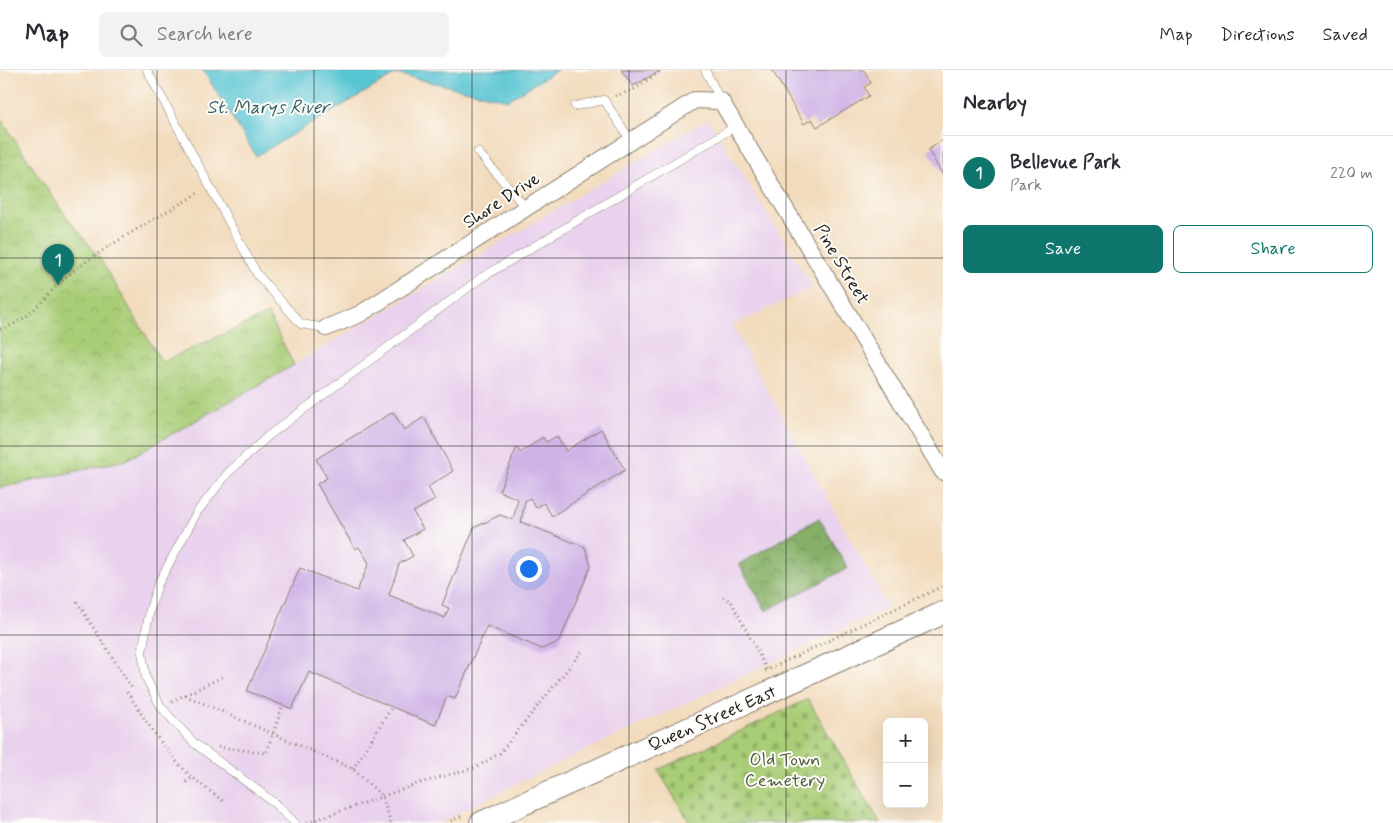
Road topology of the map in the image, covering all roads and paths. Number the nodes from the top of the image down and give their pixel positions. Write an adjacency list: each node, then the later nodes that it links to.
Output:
1 (147, 70): 10 (lane)
2 (662, 70): 4 (path)
3 (705, 70): 5 (lane)
4 (604, 100): 6 (lane); 8 (lane)
5 (721, 101): 7 (street, Pine Street); 8 (street, Shore Drive)
6 (575, 106)
7 (736, 125): 14 (street, Pine Street); 25 (lane)
8 (631, 141): 11 (street, Shore Drive)
9 (478, 152): 11 (lane)
10 (209, 187): 12 (lane); 13 (path)
11 (526, 208): 12 (street, Shore Drive)
12 (326, 328)
13 (0, 329)
14 (943, 472)
15 (723, 598): 19 (path)
16 (77, 602): 21 (path)
17 (943, 612): 39 (main road, Queen Street East)
18 (583, 650): 34 (path)
19 (767, 670)
20 (222, 678): 23 (path)
21 (132, 688)
22 (126, 692): 29 (path)
23 (184, 695): 25 (path); 27 (path)
24 (283, 705): 27 (path)
25 (161, 707): 28 (lane)
26 (392, 707): 31 (path)
27 (273, 735): 28 (path); 31 (path)
28 (194, 743): 36 (lane)
29 (162, 744): 30 (path); 32 (path)
30 (158, 747)
31 (353, 769): 34 (path)
32 (192, 777): 33 (path); 35 (path)
33 (186, 782)
34 (382, 796): 37 (path); 38 (path)
35 (226, 803)
36 (295, 823)
37 (307, 823)
38 (391, 823)
39 (481, 823)

